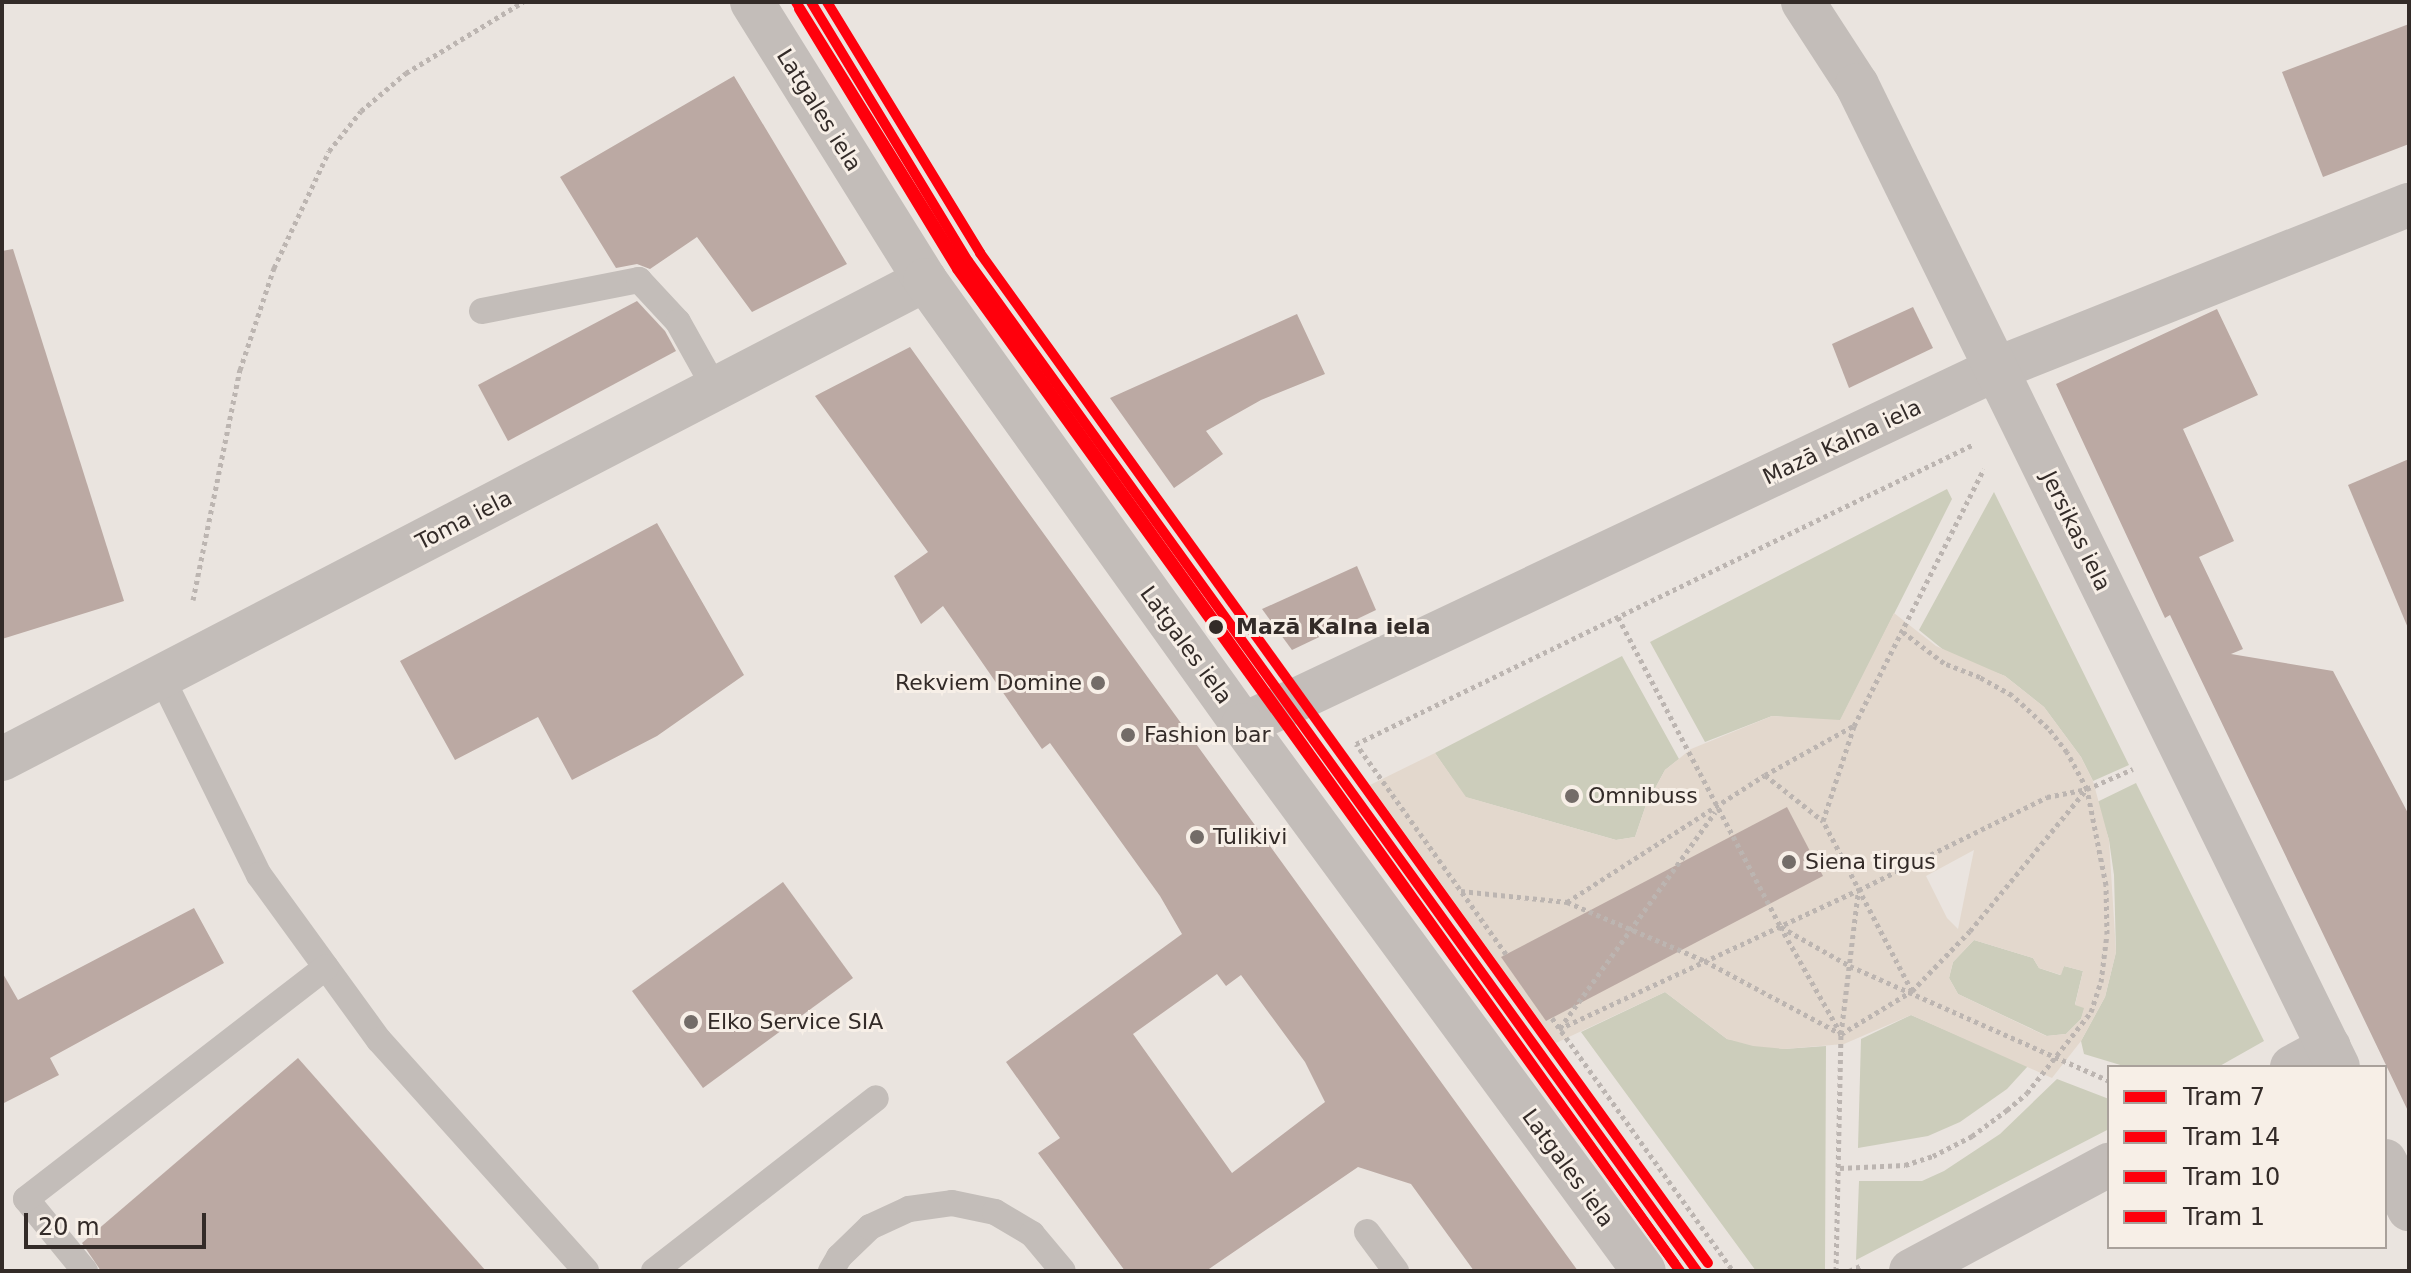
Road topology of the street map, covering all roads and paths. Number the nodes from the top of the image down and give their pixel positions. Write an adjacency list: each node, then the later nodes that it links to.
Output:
1 (523, 2): 11 (path)
2 (752, 2): 5 (street, Latgales iela)
3 (1803, 2): 7 (street, Jersikas iela)
4 (2409, 205): 7 (street, Mazā Kalna iela)
5 (925, 280): 8 (street, Toma iela); 15 (street, Latgales iela)
6 (482, 311): 8 (lane)
7 (1996, 369): 15 (street, Mazā Kalna iela); 37 (street, Jersikas iela)
8 (716, 390): 14 (street, Toma iela)
9 (1980, 441): 12 (path)
10 (1989, 459): 13 (path)
11 (190, 613)
12 (1618, 617): 21 (path); 24 (path)
13 (1903, 632): 16 (path); 20 (path)
14 (161, 676): 17 (street, Toma iela); 31 (lane)
15 (1243, 725): 51 (street, Latgales iela)
16 (1854, 726): 19 (path); 22 (path)
17 (2, 759)
18 (2141, 766): 20 (path)
19 (1765, 775): 21 (path); 22 (path)
20 (2087, 789): 23 (path); 32 (path); 36 (path)
21 (1718, 808): 25 (path); 26 (path); 27 (path)
22 (1823, 821): 23 (path)
23 (1859, 890): 26 (path); 30 (path); 32 (path)
24 (1460, 891): 25 (path); 28 (path)
25 (1567, 902): 27 (path)
26 (1780, 926): 29 (path); 30 (path); 35 (path)
27 (1632, 930): 29 (path); 34 (path)
28 (1506, 954)
29 (1705, 961): 34 (path); 35 (path)
30 (1850, 966): 32 (path); 35 (path)
31 (326, 967): 45 (lane); 46 (lane)
32 (1912, 991): 35 (path); 36 (path)
33 (1552, 1018): 34 (path)
34 (1559, 1029): 52 (path)
35 (1841, 1034): 42 (path)
36 (2054, 1059): 38 (path); 42 (path)
37 (2320, 1060)
38 (2107, 1080)
39 (876, 1098): 47 (lane)
40 (2387, 1165): 43 (street)
41 (2107, 1166): 54 (street)
42 (1840, 1168): 53 (path)
43 (2409, 1209)
44 (1367, 1232): 50 (lane)
45 (85, 1271)
46 (586, 1271)
47 (654, 1271)
48 (831, 1271): 49 (lane)
49 (1063, 1271)
50 (1396, 1271)
51 (1644, 1271)
52 (1733, 1271)
53 (1836, 1271)
54 (1911, 1271)

